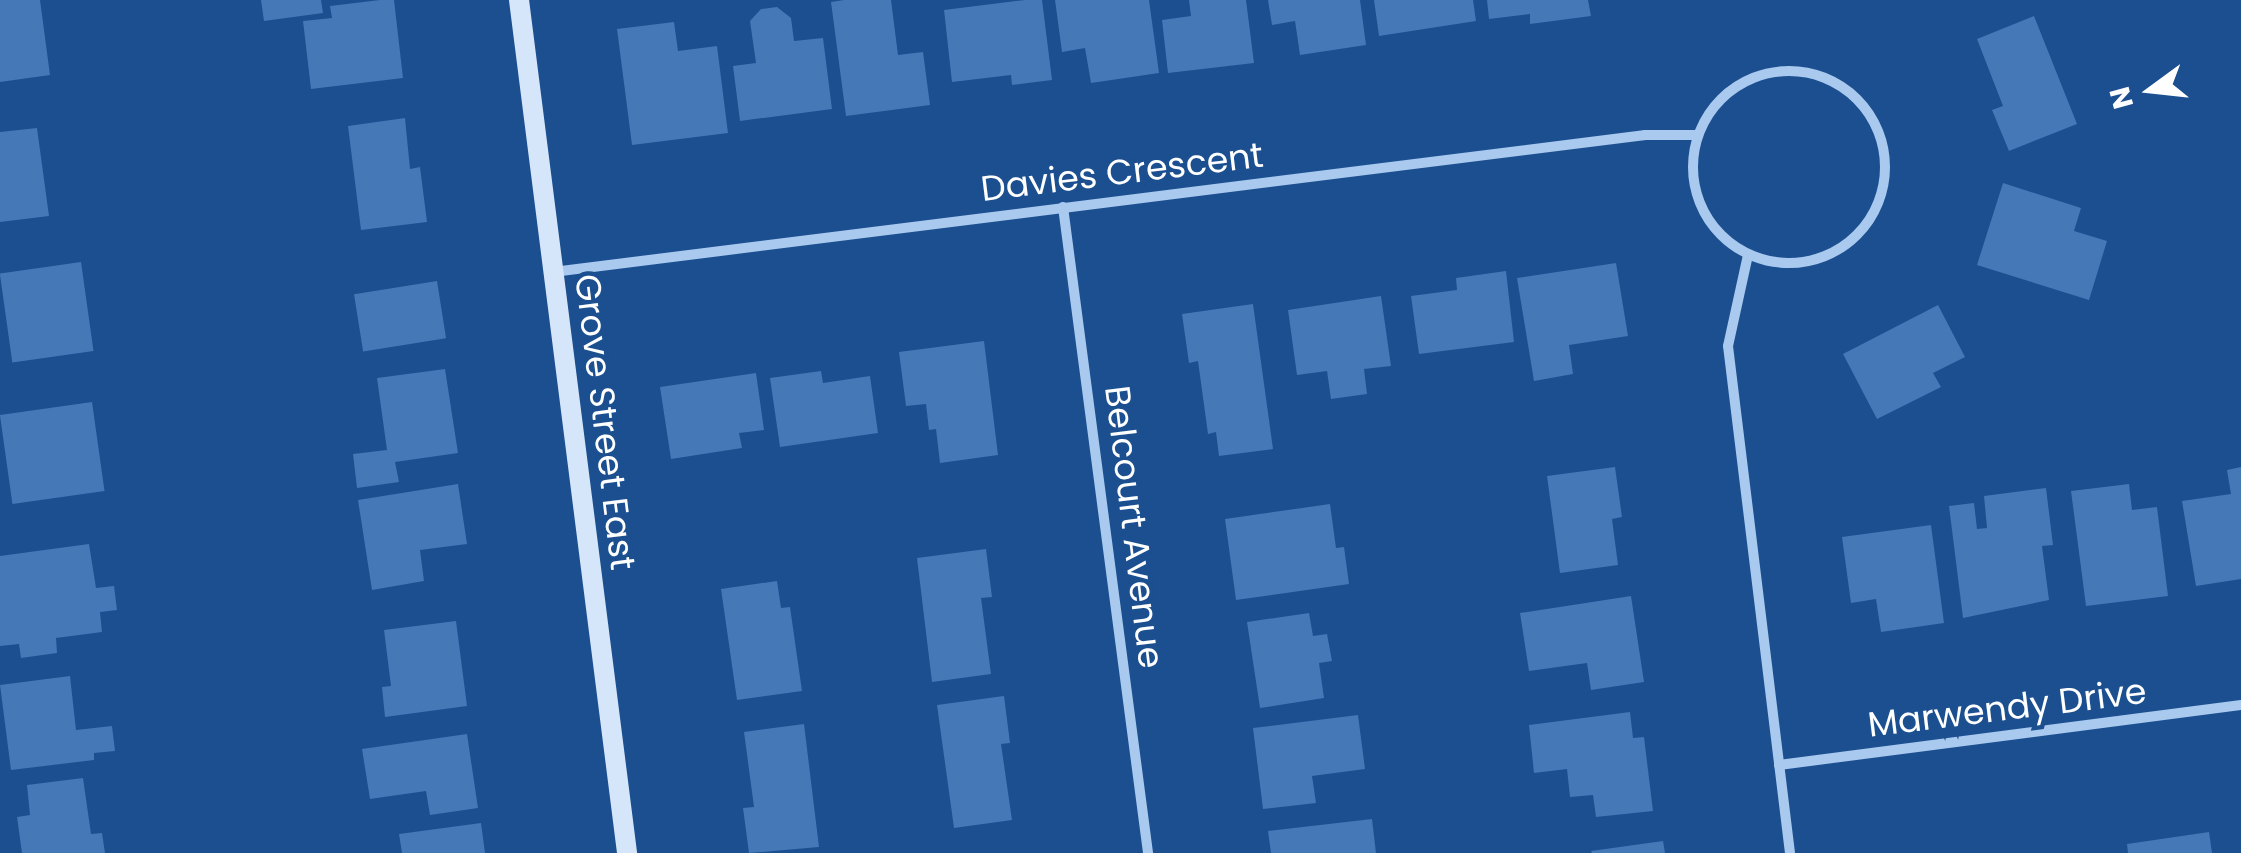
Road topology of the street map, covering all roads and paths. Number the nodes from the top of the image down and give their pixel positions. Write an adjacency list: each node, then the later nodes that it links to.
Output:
1 (519, 0): 5 (street, Grove Street East)
2 (1698, 136): 3 (street, Davies Crescent); 4 (street); 4 (street)
3 (1064, 207): 5 (street, Davies Crescent); 9 (street, Belcourt Avenue)
4 (1748, 255): 7 (street)
5 (553, 272): 8 (street, Grove Street East)
6 (2241, 705): 7 (street, Marwendy Drive)
7 (1779, 765): 10 (street)
8 (627, 853)
9 (1148, 853)
10 (1790, 853)

